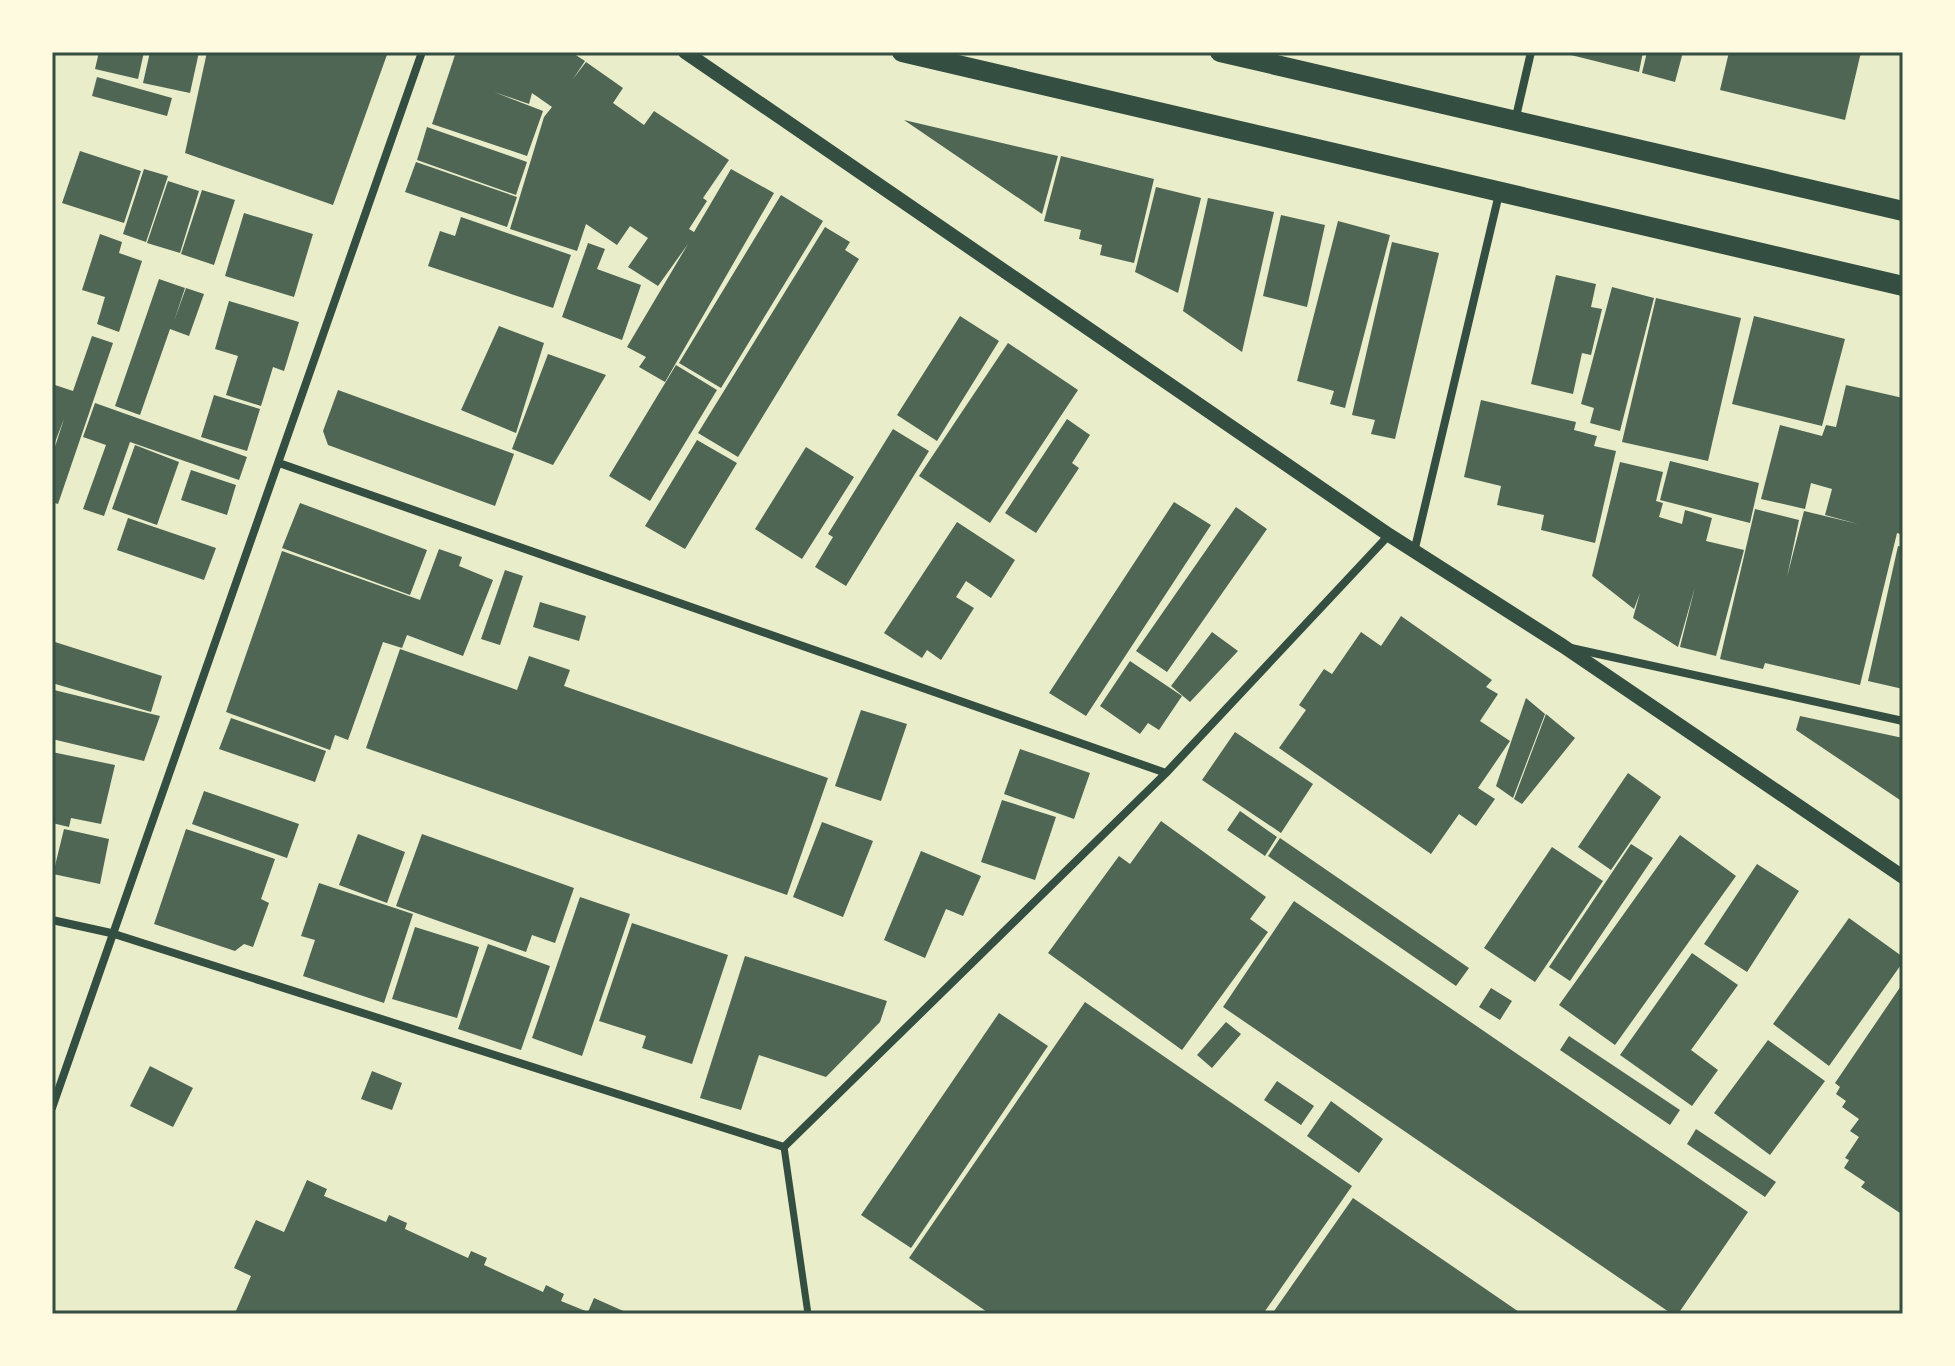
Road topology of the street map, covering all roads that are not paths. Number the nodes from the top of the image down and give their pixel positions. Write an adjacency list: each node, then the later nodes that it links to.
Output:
1 (422, 52): 10 (street)
2 (685, 52): 11 (street)
3 (902, 52): 7 (main road)
4 (1220, 52): 6 (main road)
5 (1531, 52): 6 (street)
6 (1515, 122): 8 (main road)
7 (1499, 193): 9 (main road); 12 (street)
8 (1903, 211)
9 (1903, 286)
10 (279, 463): 15 (street); 18 (street)
11 (1389, 535): 12 (street); 15 (street)
12 (1414, 552): 13 (street)
13 (1563, 646): 14 (street); 16 (street)
14 (1903, 721)
15 (1166, 773): 20 (street)
16 (1903, 877)
17 (52, 920): 18 (street)
18 (111, 933): 19 (street); 20 (street)
19 (52, 1108)
20 (784, 1147): 21 (street)
21 (808, 1314)

